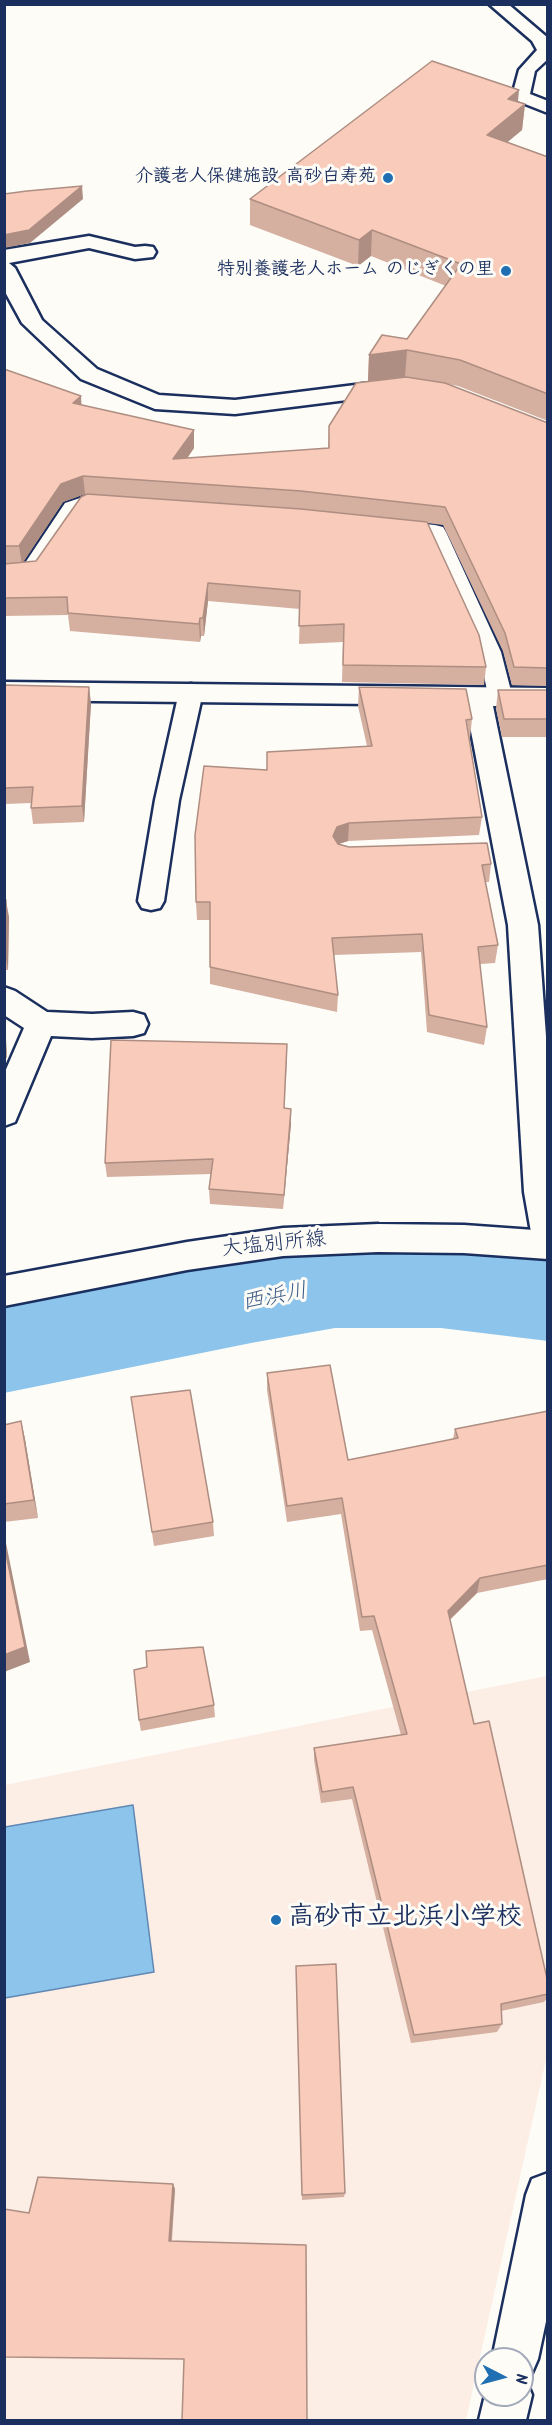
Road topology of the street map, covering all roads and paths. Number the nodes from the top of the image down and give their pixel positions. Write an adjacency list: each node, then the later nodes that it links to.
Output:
1 (497, 4): 2 (lane)
2 (548, 108)
3 (145, 252): 4 (street)
4 (4, 257)
5 (4, 268): 6 (street)
6 (416, 388)
7 (130, 505): 9 (lane)
8 (379, 526): 12 (lane)
9 (4, 573)
10 (4, 691): 11 (street)
11 (191, 692): 12 (street); 14 (lane)
12 (488, 695): 13 (street); 19 (street)
13 (548, 697)
14 (151, 900)
15 (4, 999): 17 (street)
16 (134, 1020): 17 (street)
17 (41, 1024): 18 (street)
18 (4, 1113)
19 (548, 1232)
20 (548, 1245): 21 (street, 大塩別所線)
21 (4, 1291)
22 (548, 2195): 23 (street)
23 (517, 2347)

